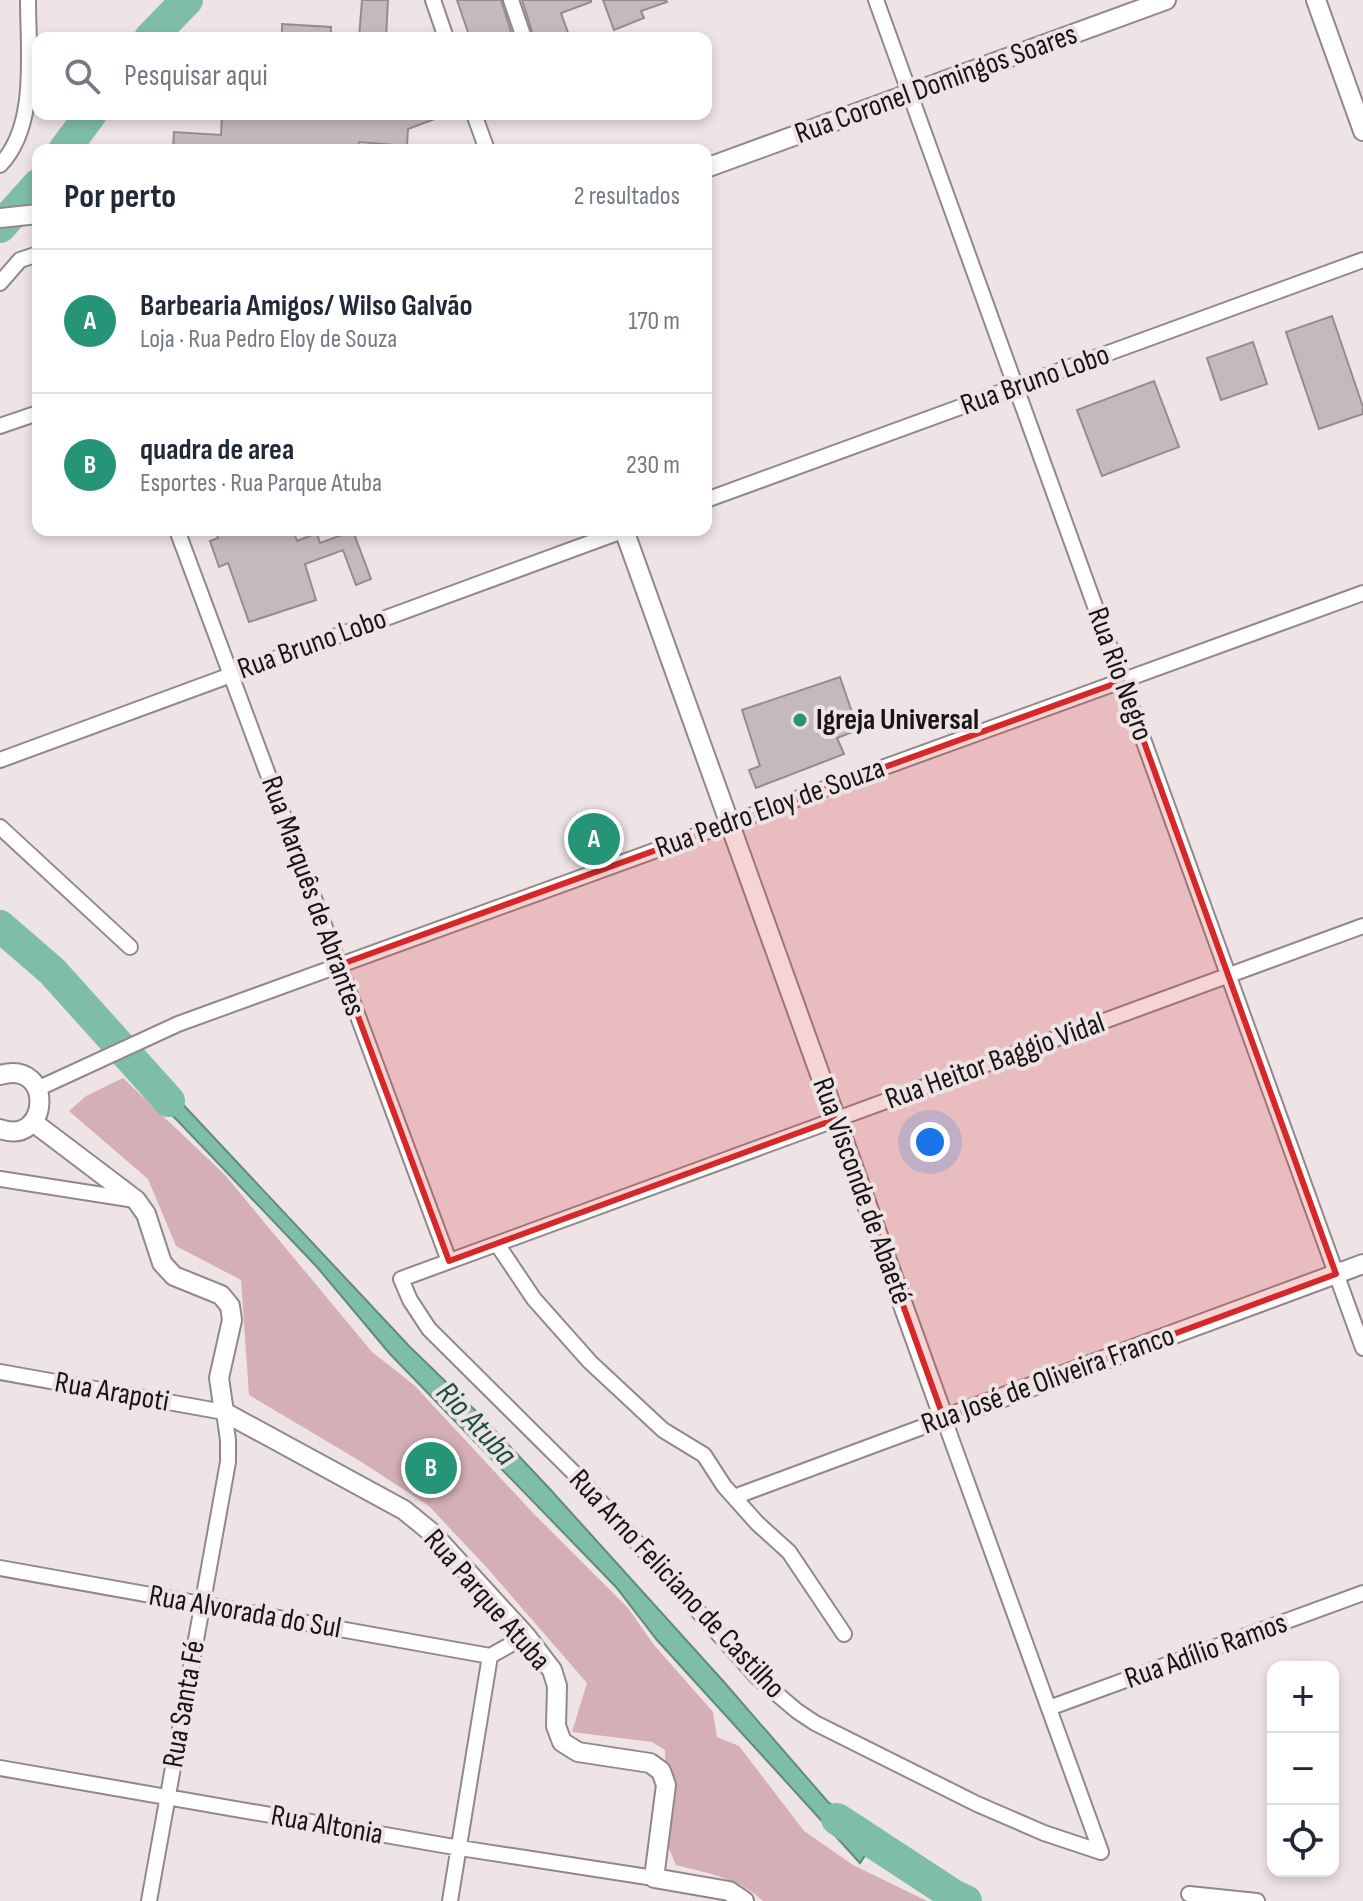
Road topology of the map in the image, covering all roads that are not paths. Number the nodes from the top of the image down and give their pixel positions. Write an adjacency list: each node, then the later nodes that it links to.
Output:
1 (28, 0): 13 (street)
2 (433, 0): 7 (street)
3 (511, 0): 8 (street)
4 (876, 0): 9 (street, Rua Rio Negro)
5 (1166, 0): 9 (street, Rua Coronel Domingos Soares)
6 (1316, 0): 11 (street)
7 (444, 32)
8 (522, 32)
9 (910, 94): 14 (street, Rua Coronel Domingos Soares); 20 (street, Rua Rio Negro)
10 (476, 120): 12 (street)
11 (1363, 131)
12 (485, 144)
13 (0, 165)
14 (712, 166)
15 (32, 215): 16 (street)
16 (0, 218)
17 (32, 256): 19 (street)
18 (1363, 260): 20 (street, Rua Bruno Lobo)
19 (0, 283)
20 (1016, 387): 23 (street, Rua Bruno Lobo); 29 (street, Rua Rio Negro)
21 (32, 415): 22 (street)
22 (0, 426)
23 (712, 498)
24 (179, 536): 28 (street, Rua Marquês de Abrantes)
25 (608, 536): 28 (street, Rua Bruno Lobo)
26 (626, 536): 31 (street, Rua Visconde de Abaeté)
27 (1363, 593): 29 (street, Rua Pedro Eloy de Souza)
28 (231, 674): 30 (street, Rua Bruno Lobo); 35 (street, Rua Marquês de Abrantes)
29 (1122, 681): 31 (street, Rua Pedro Eloy de Souza); 36 (street, Rua Rio Negro)
30 (0, 760)
31 (730, 823): 35 (street, Rua Pedro Eloy de Souza); 39 (street, Rua Visconde de Abaeté)
32 (0, 827): 34 (street)
33 (1363, 926): 36 (street, Rua Heitor Baggio Vidal)
34 (130, 947)
35 (339, 965): 38 (street, Rua Pedro Eloy de Souza); 45 (street, Rua Marquês de Abrantes)
36 (1228, 976): 39 (street, Rua Heitor Baggio Vidal); 47 (street, Rua Rio Negro)
37 (1, 1073): 38 (street)
38 (37, 1089): 40 (street)
39 (836, 1119): 44 (street, Rua Heitor Baggio Vidal); 52 (street, Rua Visconde de Abaeté)
40 (33, 1122): 41 (street); 43 (street)
41 (0, 1129)
42 (0, 1179): 43 (street)
43 (136, 1200): 51 (street)
44 (497, 1244): 45 (street, Rua Heitor Baggio Vidal); 53 (street)
45 (449, 1261): 48 (street, Rua Heitor Baggio Vidal)
46 (1363, 1264): 47 (street, Rua José de Oliveira Franco)
47 (1336, 1274): 49 (street, Rua Rio Negro); 52 (street, Rua José de Oliveira Franco)
48 (401, 1279): 64 (street, Rua Arno Feliciano de Castilho)
49 (1363, 1348)
50 (0, 1372): 51 (street, Rua Arapoti)
51 (224, 1412): 56 (street, Rua Santa Fé); 58 (street, Rua Parque Atuba)
52 (944, 1419): 53 (street, Rua José de Oliveira Franco); 60 (street, Rua Visconde de Abaeté)
53 (734, 1497): 57 (street)
54 (0, 1568): 56 (street, Rua Alvorada do Sul)
55 (1363, 1593): 60 (street, Rua Adílio Ramos)
56 (202, 1604): 59 (street, Rua Alvorada do Sul); 62 (street, Rua Santa Fé)
57 (844, 1634)
58 (526, 1636): 59 (street); 65 (street, Rua Parque Atuba)
59 (490, 1656): 63 (street)
60 (1049, 1708): 64 (street, Rua Visconde de Abaeté)
61 (0, 1768): 62 (street, Rua Altonia)
62 (167, 1798): 63 (street, Rua Altonia); 68 (street, Rua Santa Fé)
63 (460, 1848): 65 (street, Rua Altonia); 69 (street)
64 (1101, 1852)
65 (654, 1878): 67 (street)
66 (1189, 1894): 70 (street)
67 (741, 1900)
68 (149, 1901)
69 (450, 1901)
70 (1257, 1901)

